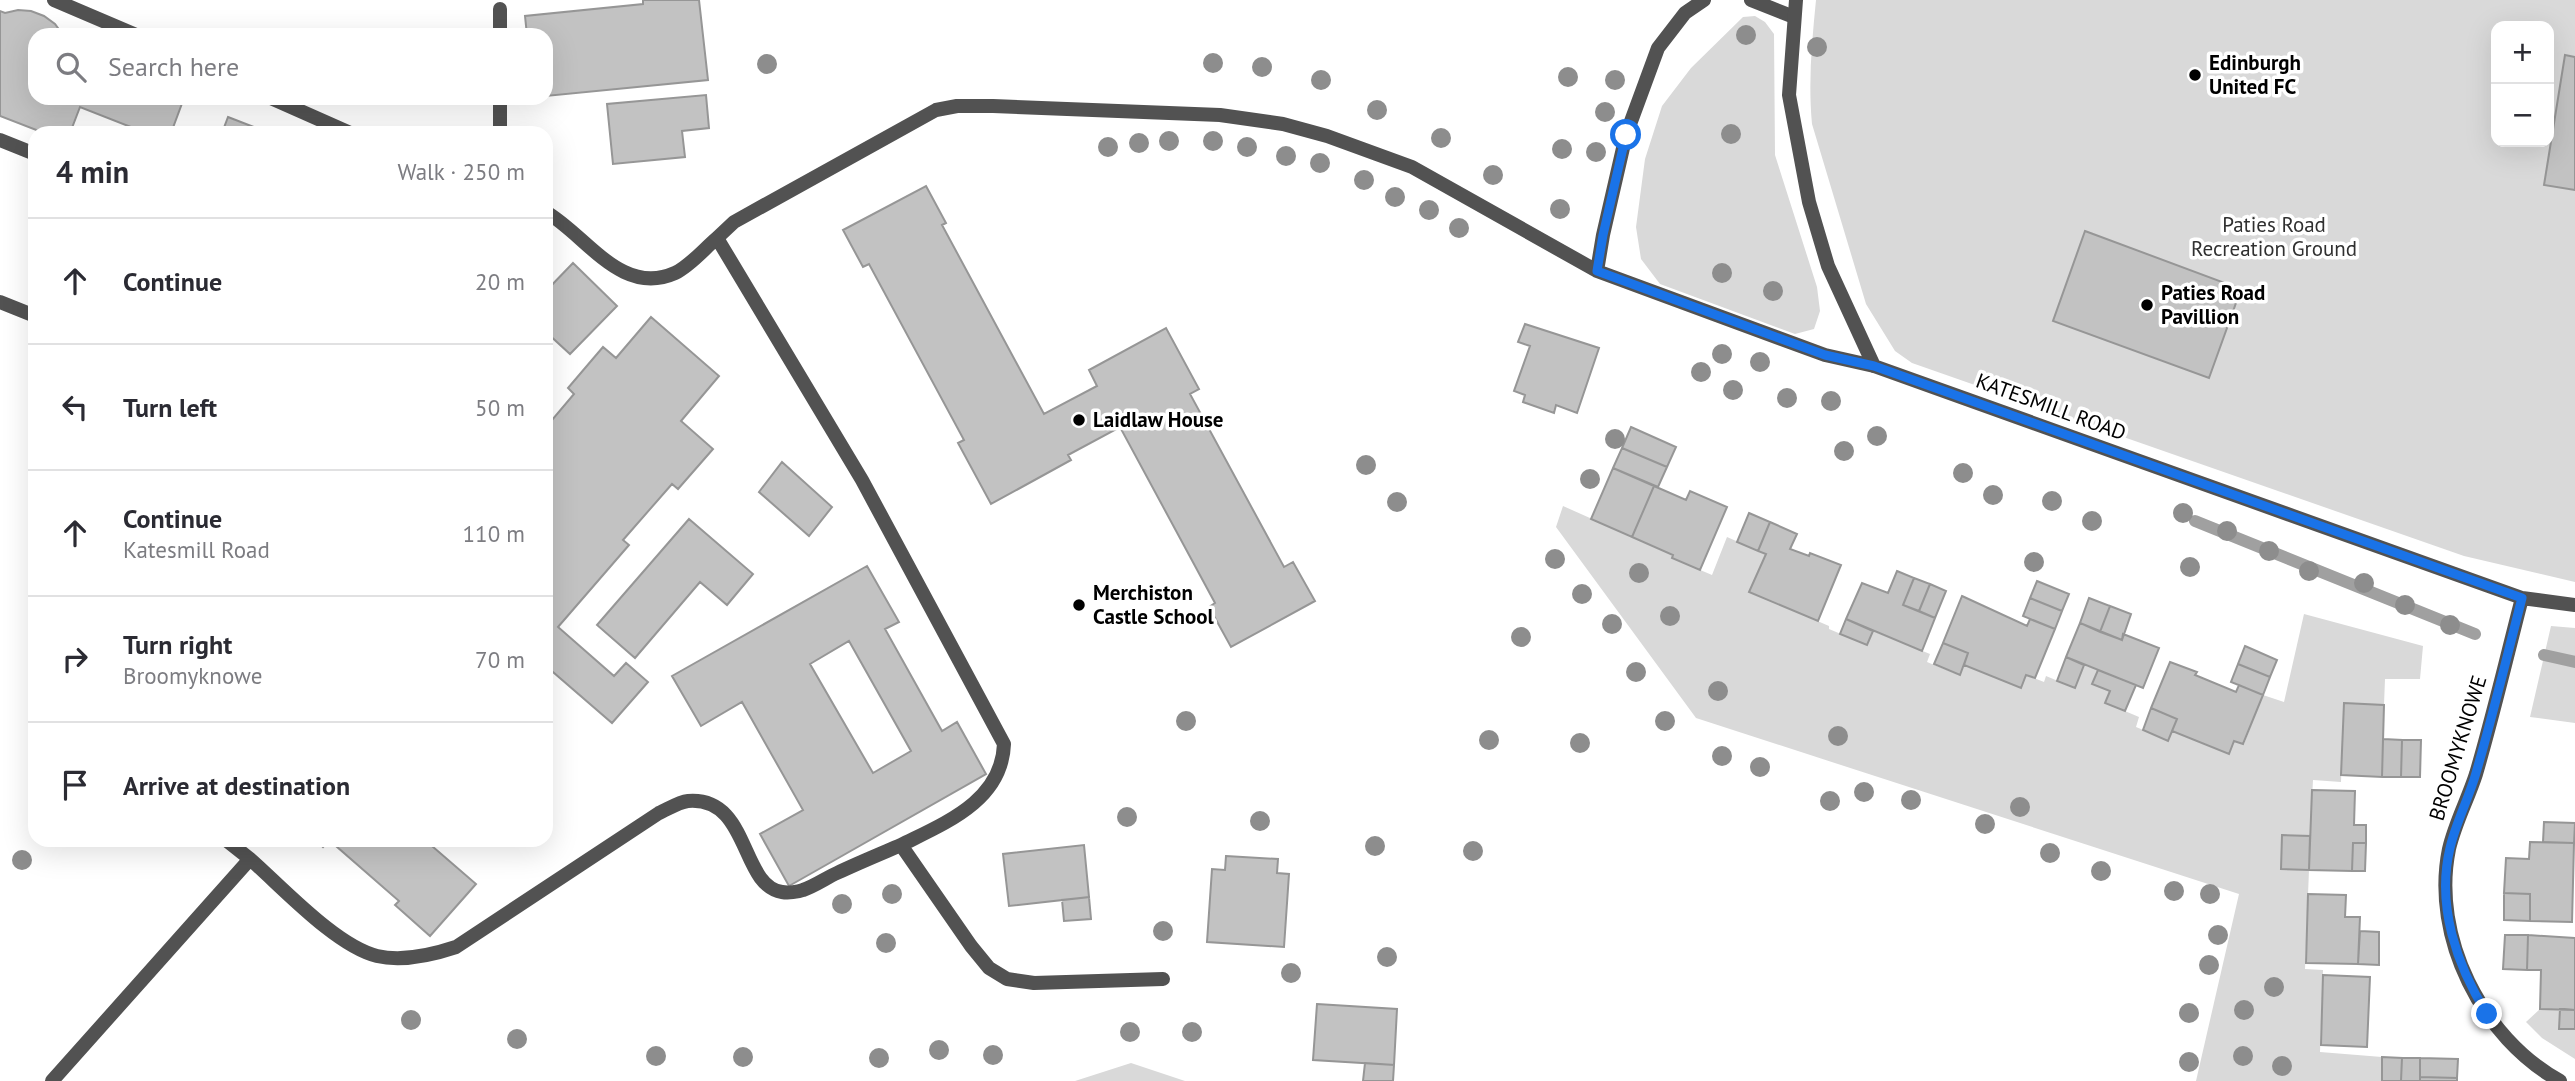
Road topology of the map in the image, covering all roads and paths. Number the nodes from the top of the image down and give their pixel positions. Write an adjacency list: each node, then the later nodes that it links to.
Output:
1 (54, 0): 7 (street)
2 (1704, 0): 17 (street)
3 (1751, 0): 6 (street)
4 (1796, 0): 6 (street)
5 (500, 9): 8 (street)
6 (1794, 17): 20 (street)
7 (120, 28)
8 (500, 28)
9 (287, 105): 11 (street)
10 (500, 105): 12 (street)
11 (335, 126)
12 (500, 126)
13 (0, 140): 14 (street)
14 (28, 151)
15 (553, 218): 16 (street, KATESMILL ROAD)
16 (717, 238): 17 (street, KATESMILL ROAD); 23 (street)
17 (1597, 271): 20 (street, KATESMILL ROAD)
18 (0, 302): 19 (street)
19 (28, 313)
20 (1874, 366): 21 (street, KATESMILL ROAD)
21 (2522, 598): 22 (street, KATESMILL ROAD); 28 (street, BROOMYKNOWE)
22 (2575, 605)
23 (901, 845): 25 (street); 26 (street)
24 (235, 847): 25 (street)
25 (250, 859): 27 (street)
26 (1163, 979)
27 (52, 1081)
28 (2560, 1081)

